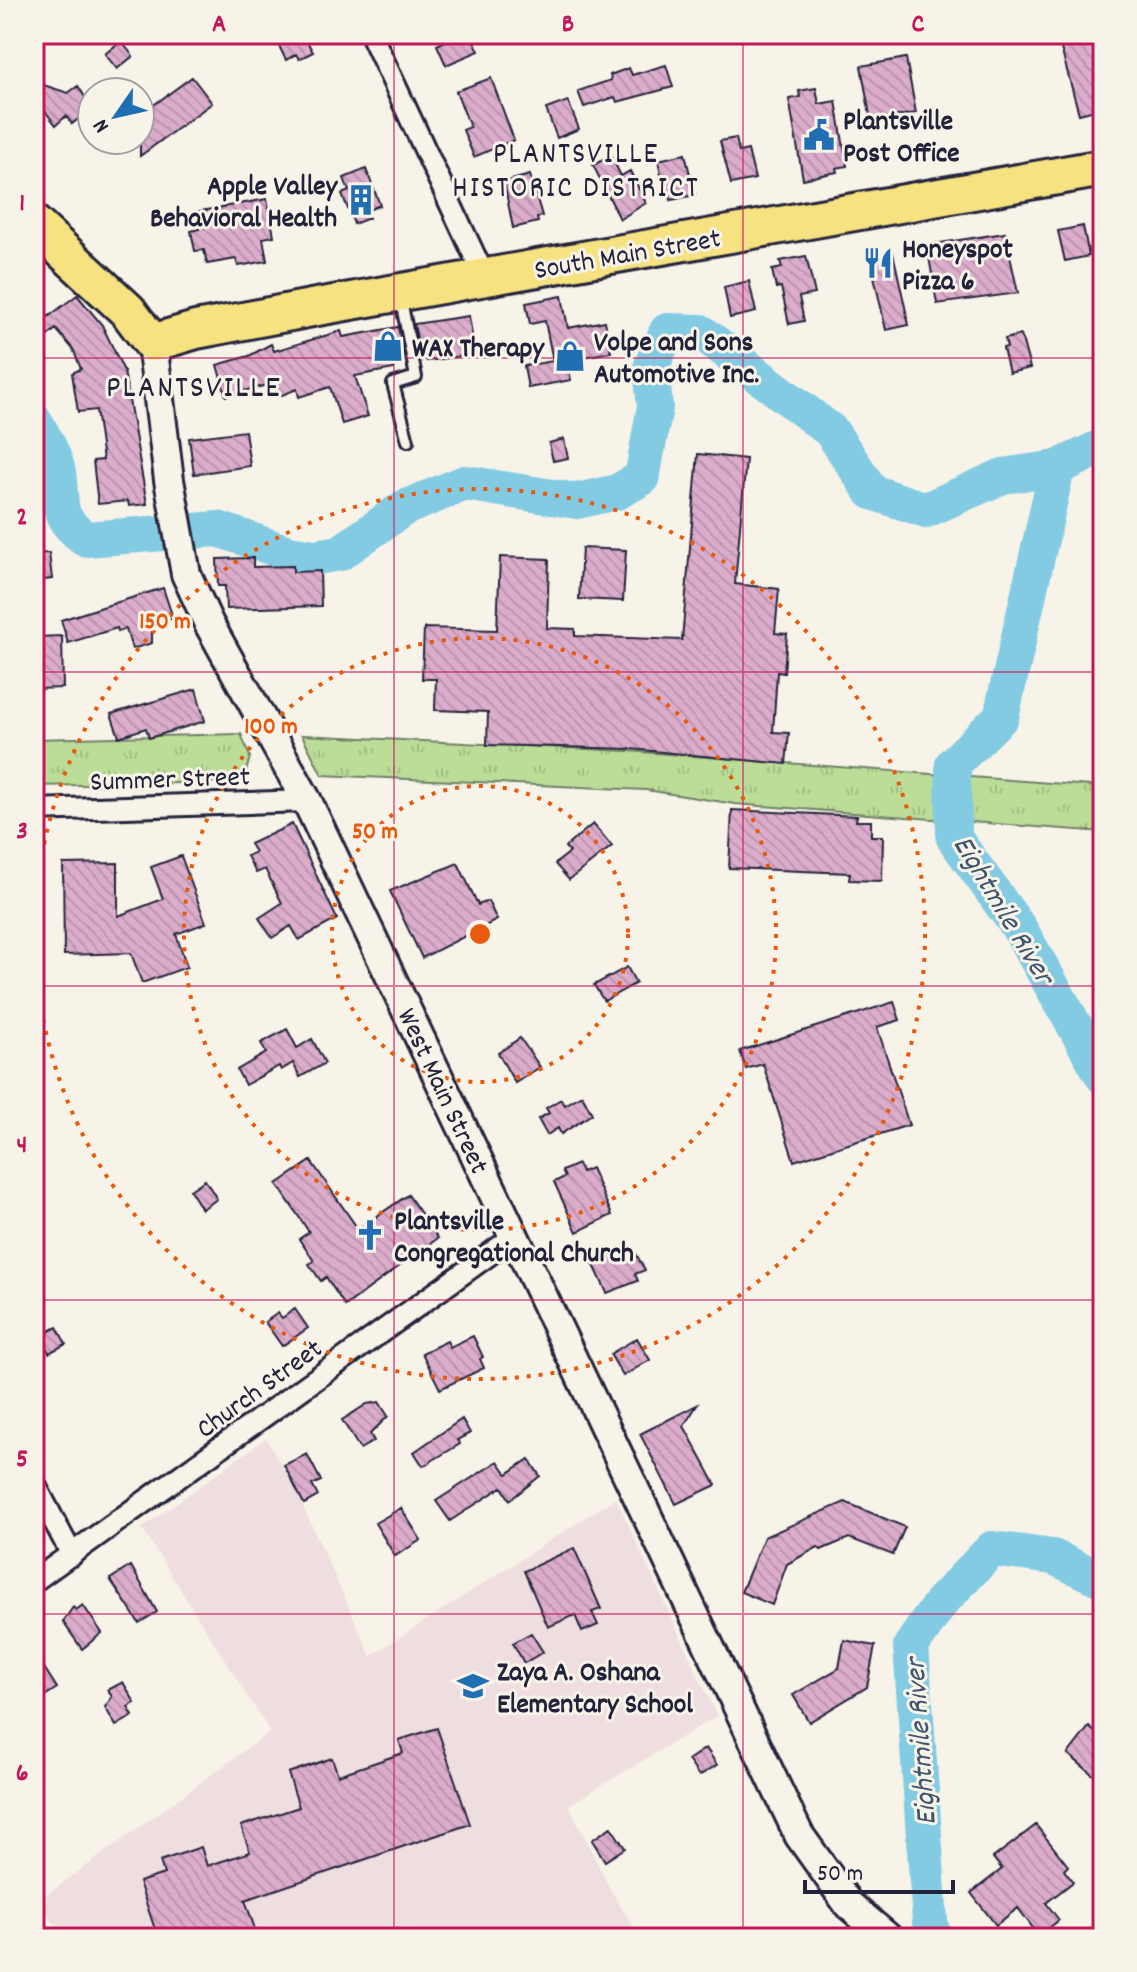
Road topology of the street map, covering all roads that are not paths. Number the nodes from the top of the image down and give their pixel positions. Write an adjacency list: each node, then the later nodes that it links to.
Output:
1 (371, 34): 4 (street)
2 (1103, 168): 4 (highway, South Main Street)
3 (34, 224): 6 (highway)
4 (485, 278): 5 (highway, South Main Street)
5 (400, 294): 6 (highway, South Main Street); 7 (lane)
6 (152, 343): 8 (main road, West Main Street)
7 (408, 441)
8 (307, 801): 9 (street, Summer Street); 10 (main road, West Main Street)
9 (34, 810)
10 (515, 1236): 12 (street, Church Street); 14 (main road, West Main Street)
11 (34, 1483): 12 (street)
12 (72, 1555): 13 (street, Church Street)
13 (34, 1581)
14 (883, 1937)

